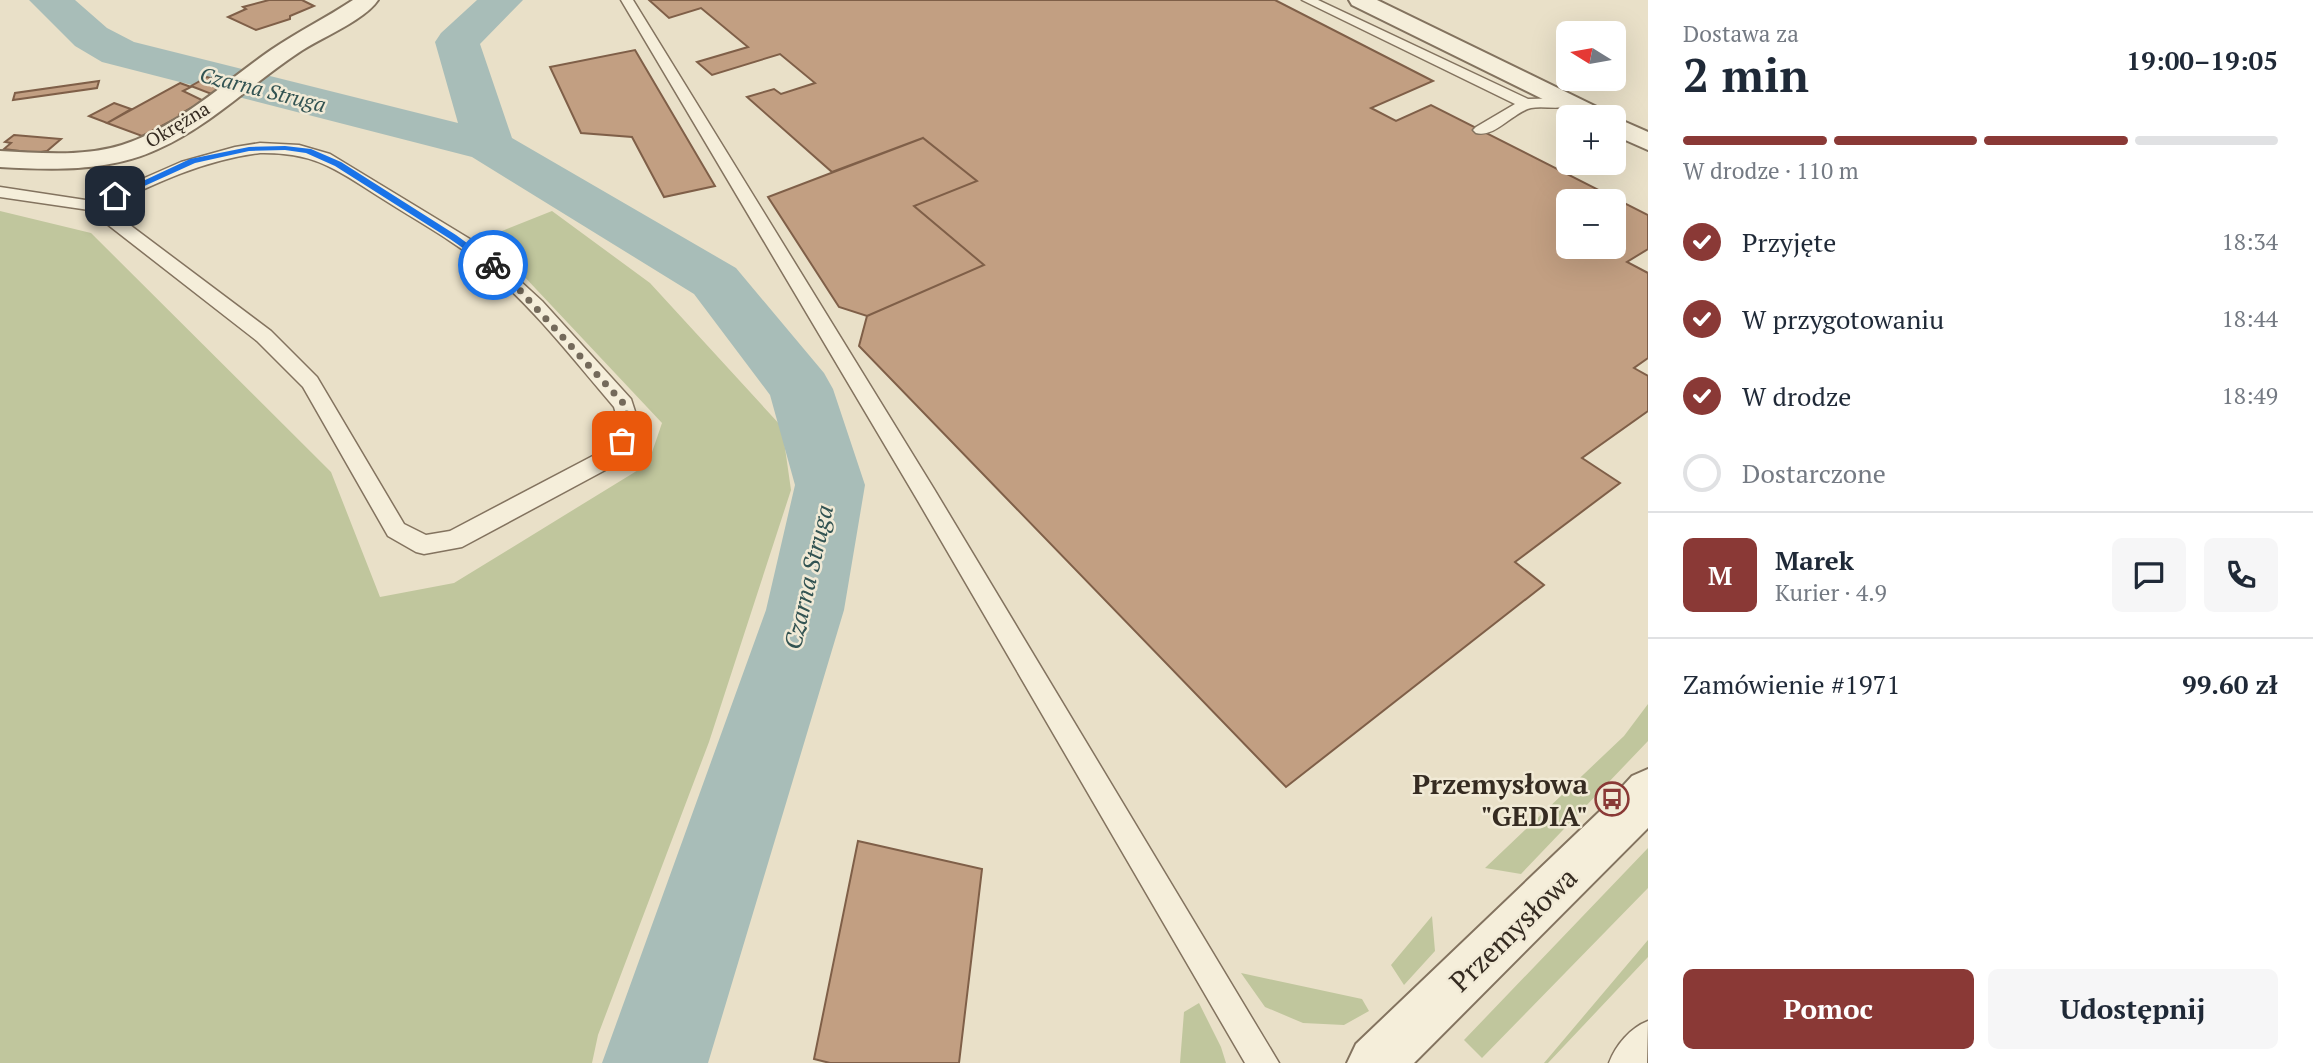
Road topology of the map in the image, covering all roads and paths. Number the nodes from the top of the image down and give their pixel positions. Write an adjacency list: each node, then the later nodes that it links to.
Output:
1 (367, 0): 12 (street, Okrężna)
2 (627, 0): 17 (lane)
3 (1308, 0): 6 (lane)
4 (1360, 0): 5 (street)
5 (1567, 102): 6 (lane); 7 (street)
6 (1526, 104): 8 (lane)
7 (1573, 105)
8 (1481, 130)
9 (1626, 131): 10 (street)
10 (1648, 142)
11 (220, 155): 14 (lane); 14 (lane)
12 (0, 159)
13 (0, 192): 14 (lane)
14 (94, 206)
15 (1648, 792): 18 (street, Przemysłowa)
16 (1648, 1037): 19 (lane)
17 (1263, 1063)
18 (1375, 1063)
19 (1625, 1063)

